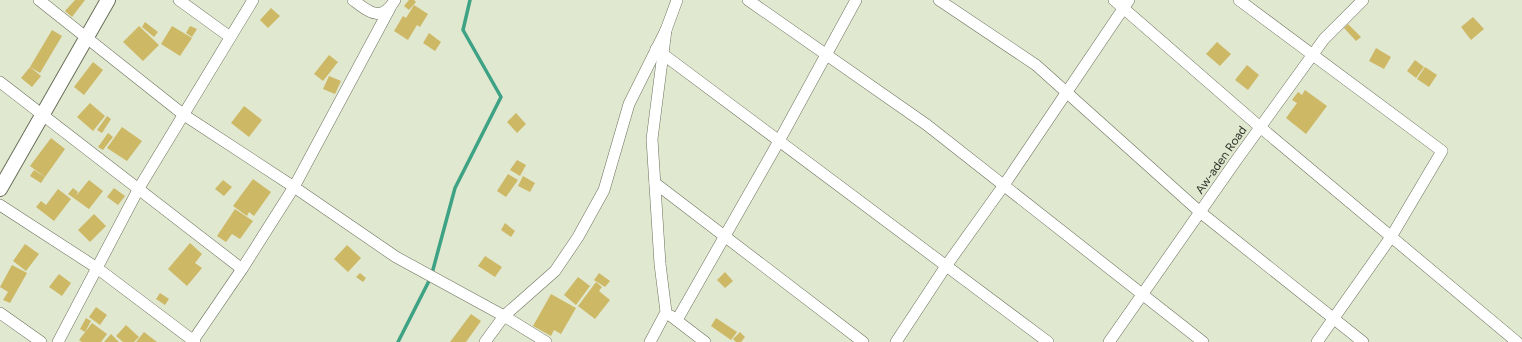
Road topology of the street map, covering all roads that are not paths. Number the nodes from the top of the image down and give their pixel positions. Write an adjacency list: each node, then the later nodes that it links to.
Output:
1 (39, 0): 16 (street)
2 (108, 0): 16 (street)
3 (179, 0): 15 (street)
4 (253, 0): 15 (street)
5 (353, 0): 13 (street)
6 (677, 0): 17 (street)
7 (748, 0): 18 (street)
8 (856, 0): 18 (street)
9 (939, 0): 21 (street)
10 (1114, 0): 14 (street)
11 (1239, 0): 19 (street)
12 (1363, 0): 19 (street, Aw-aden Road)
13 (392, 4): 28 (street)
14 (1126, 4): 21 (street); 24 (street)
15 (230, 37): 23 (street)
16 (86, 38): 22 (street); 23 (street)
17 (660, 51): 25 (street); 26 (street); 41 (street)
18 (825, 54): 25 (street); 27 (street)
19 (1313, 54): 24 (street, Aw-aden Road); 34 (street)
20 (0, 82): 22 (street)
21 (1066, 92): 27 (street); 32 (street)
22 (43, 115): 29 (street); 30 (street)
23 (184, 115): 28 (street); 29 (street)
24 (1260, 127): 32 (street, Aw-aden Road); 34 (street)
25 (779, 141): 33 (street); 35 (street)
26 (655, 183): 33 (street); 39 (street)
27 (1004, 185): 35 (street); 38 (street)
28 (294, 187): 37 (street); 41 (street)
29 (139, 188): 36 (street); 37 (street)
30 (0, 189)
31 (0, 205): 36 (street)
32 (1200, 212): 38 (street, Aw-aden Road); 42 (street)
33 (724, 236): 43 (street); 51 (street)
34 (1391, 237): 42 (street); 58 (street)
35 (946, 266): 52 (street); 53 (street)
36 (96, 268): 45 (street); 46 (street)
37 (242, 269): 46 (street)
38 (1143, 294): 54 (street, Aw-aden Road); 55 (street)
39 (666, 312): 43 (street); 49 (street)
40 (0, 313): 44 (street)
41 (504, 316): 47 (street); 48 (street)
42 (1334, 319): 56 (street); 57 (street)
43 (677, 320): 50 (street)
44 (40, 342)
45 (58, 342)
46 (194, 342)
47 (485, 342)
48 (546, 342)
49 (650, 342)
50 (705, 342)
51 (863, 342)
52 (896, 342)
53 (1048, 342)
54 (1109, 342)
55 (1204, 342)
56 (1317, 342)
57 (1363, 342)
58 (1517, 342)

